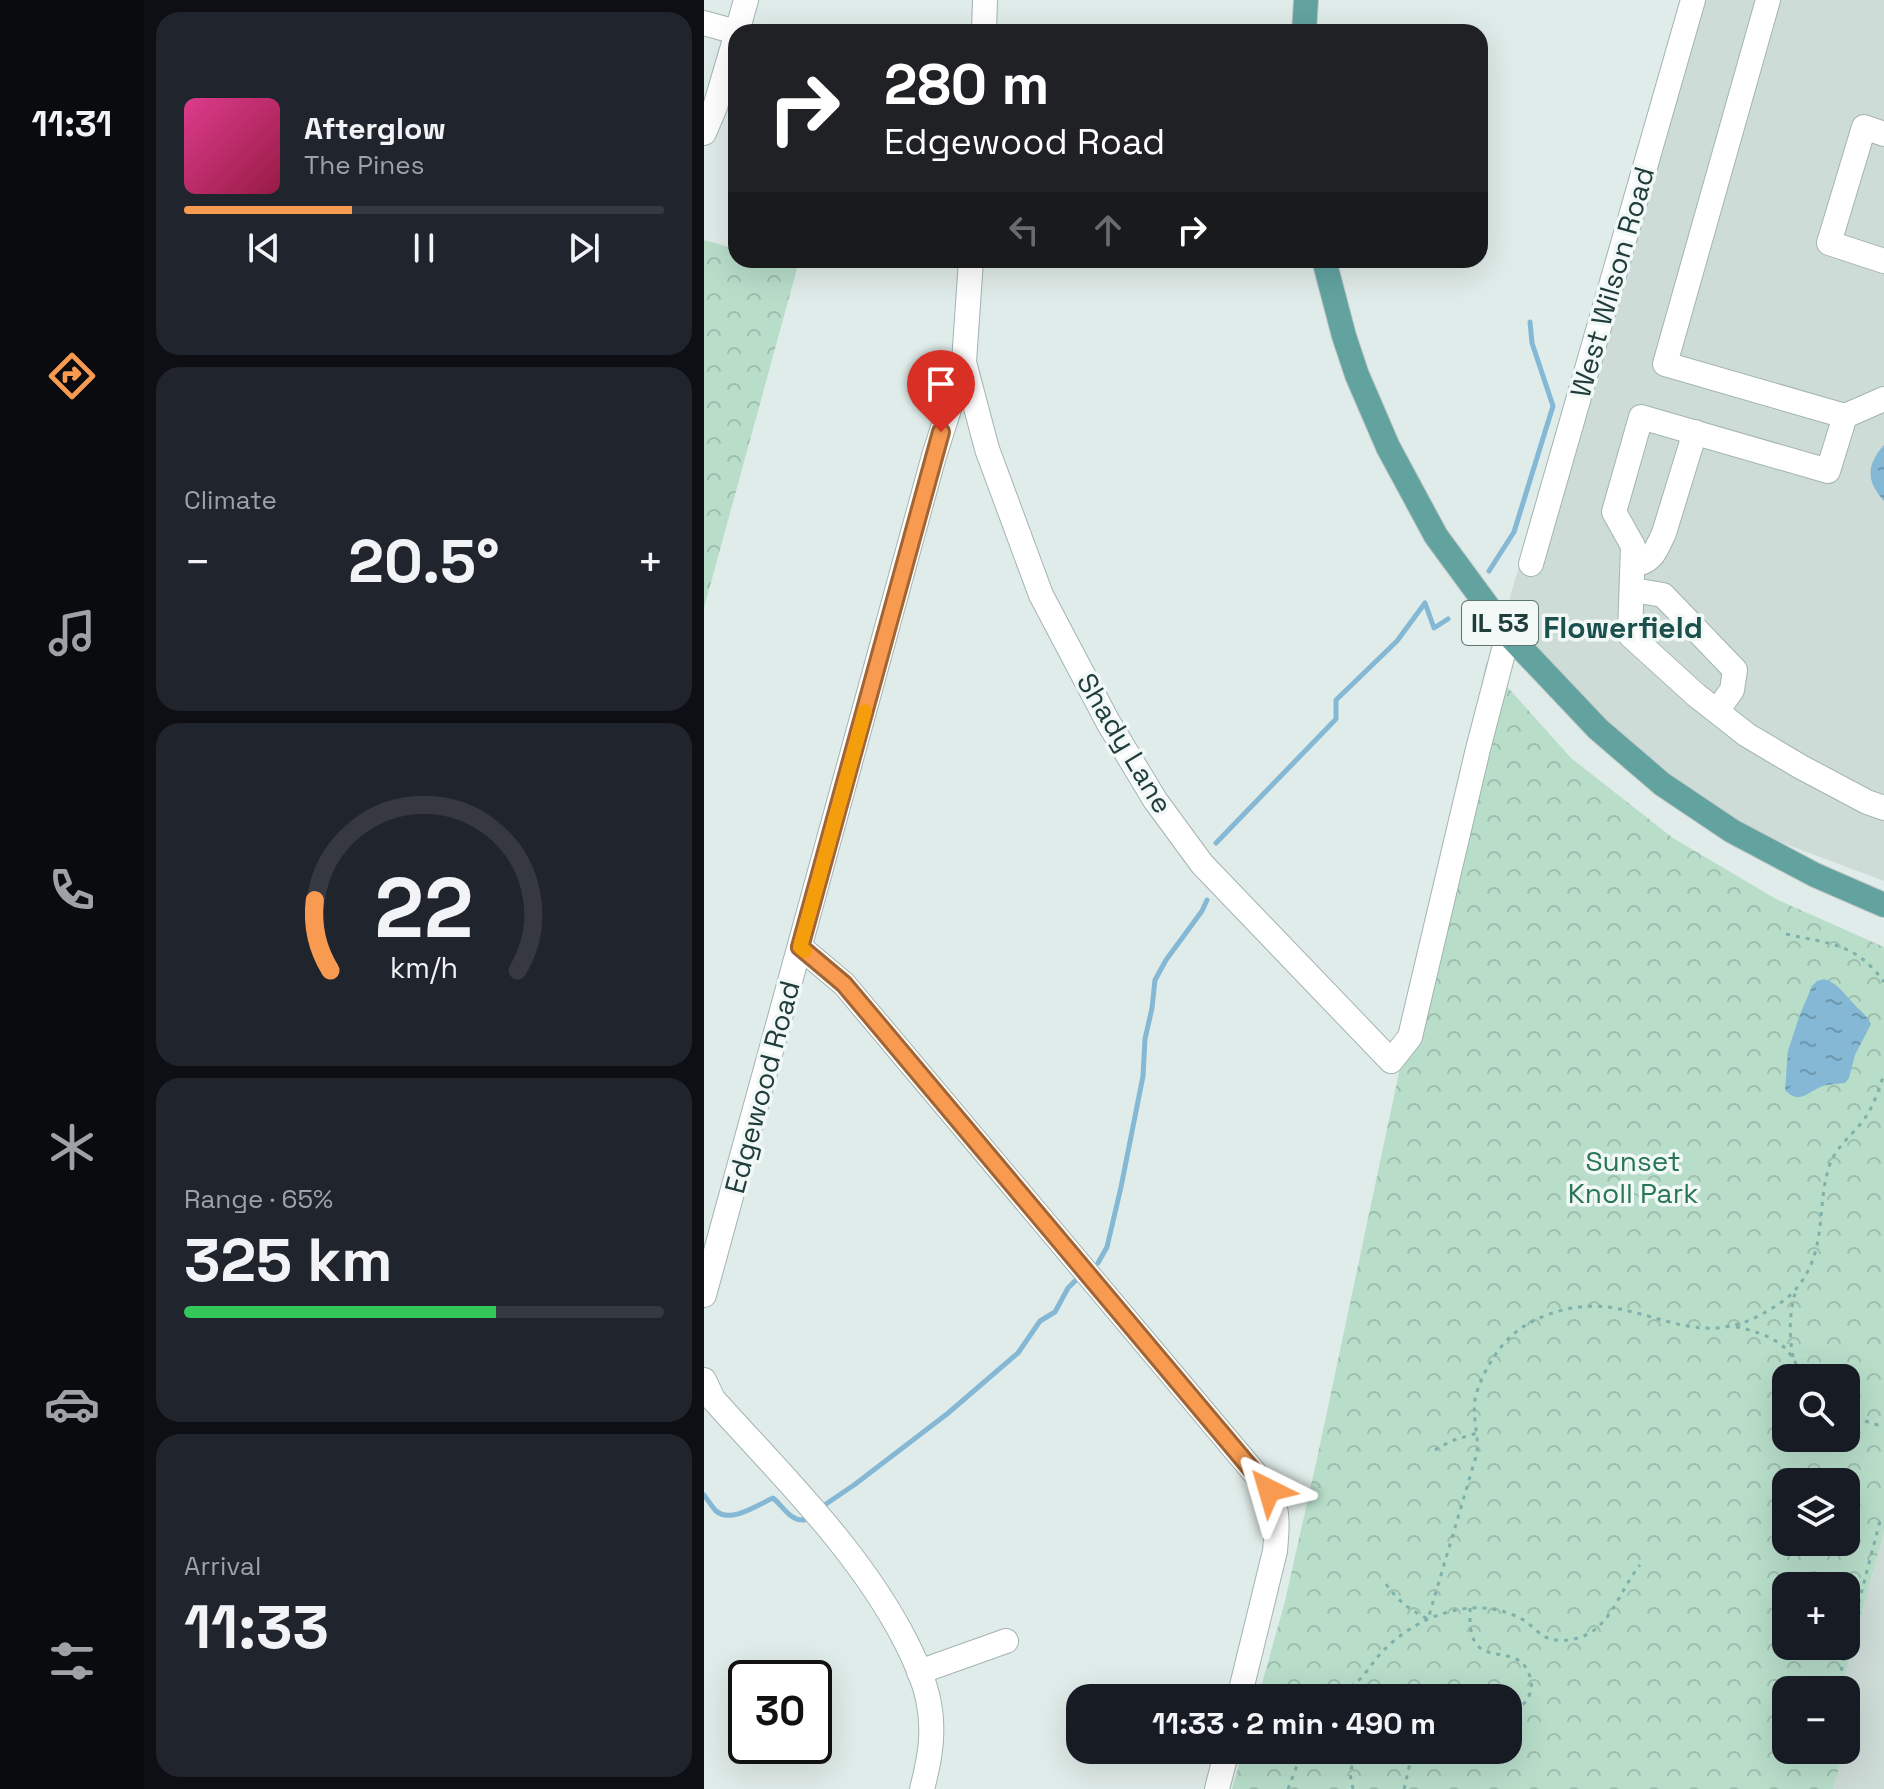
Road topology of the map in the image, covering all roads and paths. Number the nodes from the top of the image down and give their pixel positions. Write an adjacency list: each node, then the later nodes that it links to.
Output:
1 (746, 0): 7 (street)
2 (985, 0): 8 (street)
3 (1306, 0): 9 (main road)
4 (1693, 0): 21 (street, West Wilson Road)
5 (1768, 0): 19 (street)
6 (704, 23): 10 (street)
7 (739, 24)
8 (984, 24)
9 (1304, 24)
10 (728, 30)
11 (728, 61): 12 (street)
12 (704, 133)
13 (1884, 134): 14 (street)
14 (1884, 260)
15 (970, 268): 17 (street)
16 (1326, 268): 24 (main road, IL 53)
17 (964, 362): 24 (street, Shady Lane); 29 (street, Edgewood Road)
18 (1884, 399): 19 (street)
19 (1845, 416): 20 (street)
20 (1695, 432): 22 (street); 22 (street)
21 (1531, 564)
22 (1633, 564): 23 (street)
23 (1633, 590): 25 (street); 25 (street)
24 (1508, 634): 27 (main road, IL 53)
25 (1717, 711): 26 (street)
26 (1884, 808)
27 (1884, 905)
28 (1786, 934): 30 (path)
29 (800, 947): 33 (street, Edgewood Road); 50 (street)
30 (1884, 982)
31 (1884, 1074): 32 (path)
32 (1796, 1290): 34 (path); 35 (path)
33 (704, 1295)
34 (1732, 1327): 35 (path); 40 (path)
35 (1794, 1361): 36 (path)
36 (1796, 1364)
37 (704, 1380): 48 (street)
38 (1860, 1419): 39 (path)
39 (1884, 1427)
40 (1477, 1433): 41 (path); 46 (path)
41 (1435, 1450)
42 (1880, 1521): 49 (path)
43 (1640, 1565): 45 (path)
44 (1386, 1584): 46 (path)
45 (1470, 1608): 46 (path); 52 (path)
46 (1428, 1619): 51 (path)
47 (1006, 1641): 48 (street)
48 (919, 1672): 57 (street)
49 (1840, 1676)
50 (1242, 1684)
51 (1353, 1684)
52 (1522, 1705)
53 (1223, 1764): 58 (street)
54 (1298, 1764): 59 (path)
55 (1352, 1764): 60 (path)
56 (1410, 1764): 61 (path)
57 (922, 1789)
58 (1217, 1789)
59 (1288, 1789)
60 (1353, 1789)
61 (1404, 1789)

